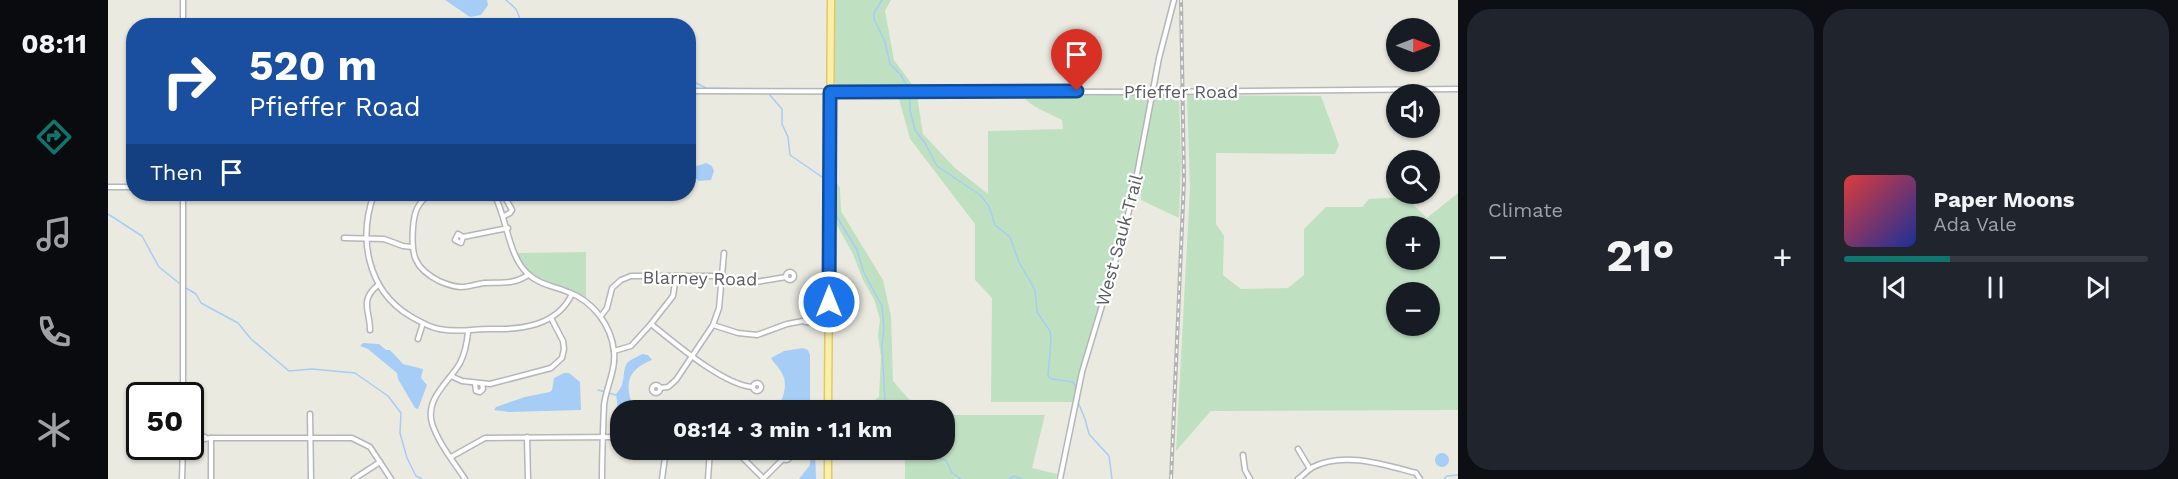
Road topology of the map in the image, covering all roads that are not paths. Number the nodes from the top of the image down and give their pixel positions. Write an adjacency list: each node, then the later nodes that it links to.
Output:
1 (183, 0): 4 (street)
2 (831, 0): 7 (main road)
3 (1174, 0): 8 (street, West Sauk Trail)
4 (183, 18)
5 (1458, 90): 8 (street, Pfieffer Road)
6 (696, 91): 7 (street, Pfieffer Road)
7 (830, 92): 8 (street, Pfieffer Road); 31 (main road)
8 (1152, 92): 78 (street, West Sauk Trail)
9 (108, 187): 10 (street)
10 (126, 187)
11 (183, 201): 41 (street)
12 (371, 201): 20 (street)
13 (421, 201): 21 (street)
14 (497, 201): 16 (street)
15 (507, 201): 16 (street)
16 (504, 216): 17 (street)
17 (508, 228): 18 (street); 23 (street)
18 (463, 237)
19 (344, 238): 20 (street)
20 (367, 238): 21 (street); 27 (street)
21 (412, 247): 23 (street)
22 (724, 253): 25 (street)
23 (528, 275): 28 (street)
24 (676, 276): 25 (street, Blarney Road); 29 (street, Blarney Road); 33 (street)
25 (723, 277): 26 (street, Blarney Road); 34 (street)
26 (786, 277)
27 (378, 285): 32 (street); 35 (street)
28 (572, 294): 29 (street); 30 (street)
29 (601, 316): 38 (street)
30 (551, 318): 36 (street); 43 (street)
31 (829, 321): 34 (street); 46 (main road)
32 (423, 323): 36 (street); 37 (street)
33 (651, 324): 38 (street); 39 (street)
34 (713, 325): 39 (street)
35 (370, 330)
36 (468, 332): 40 (street)
37 (418, 339)
38 (614, 351): 51 (street)
39 (693, 356): 44 (street); 45 (street)
40 (451, 376): 42 (street); 57 (street)
41 (183, 382)
42 (475, 383): 43 (street); 43 (street)
43 (482, 384)
44 (753, 387)
45 (660, 388)
46 (828, 400)
47 (310, 414): 49 (street)
48 (204, 437): 53 (street)
49 (310, 437): 53 (street); 64 (street); 68 (street)
50 (527, 437): 51 (street); 57 (street); 72 (street)
51 (603, 437): 52 (street); 73 (street)
52 (610, 437)
53 (211, 438): 54 (street); 67 (street)
54 (204, 439)
55 (1298, 449): 65 (street)
56 (1243, 455): 79 (street)
57 (451, 457): 71 (street)
58 (183, 460): 66 (street)
59 (665, 460): 74 (street)
60 (709, 460): 75 (street)
61 (745, 460): 76 (street)
62 (782, 460): 76 (street)
63 (828, 460): 77 (main road)
64 (380, 462): 69 (street); 70 (street)
65 (1310, 468): 80 (street); 81 (street)
66 (182, 479)
67 (211, 479)
68 (311, 479)
69 (354, 479)
70 (391, 479)
71 (465, 479)
72 (528, 479)
73 (602, 479)
74 (662, 479)
75 (708, 479)
76 (764, 479)
77 (828, 479)
78 (1060, 479)
79 (1250, 479)
80 (1298, 479)
81 (1420, 479)

